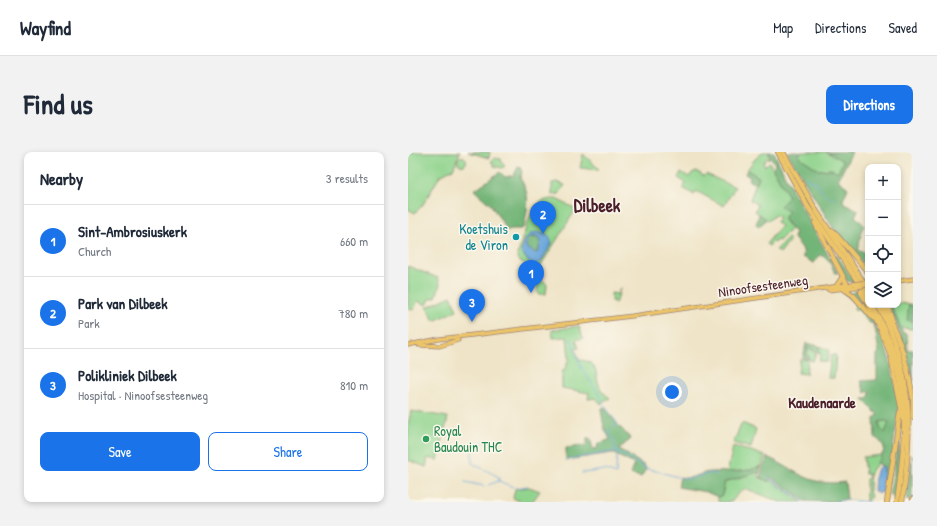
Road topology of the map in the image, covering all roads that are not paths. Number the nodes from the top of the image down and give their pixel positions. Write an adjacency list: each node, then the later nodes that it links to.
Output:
1 (778, 152): 3 (highway)
2 (783, 152): 4 (highway)
3 (808, 207): 5 (highway); 7 (highway)
4 (817, 212): 6 (highway); 11 (highway)
5 (849, 268): 15 (highway); 17 (highway)
6 (865, 269)
7 (842, 278): 12 (highway); 14 (highway)
8 (913, 278): 9 (main road)
9 (901, 280)
10 (865, 283): 12 (main road, Ninoofsesteenweg, bridge)
11 (865, 284)
12 (850, 286): 13 (main road, Ninoofsesteenweg, bridge); 14 (main road, Ninoofsesteenweg); 16 (highway); 16 (highway); 23 (main road, Ninoofsesteenweg)
13 (865, 286)
14 (836, 287): 23 (main road, Ninoofsesteenweg)
15 (865, 293)
16 (854, 295): 26 (highway)
17 (865, 299)
18 (870, 308): 26 (highway)
19 (874, 308): 31 (highway)
20 (879, 308): 32 (highway)
21 (883, 308): 25 (highway)
22 (888, 308): 25 (highway)
23 (662, 311): 24 (main road, Ninoofsesteenweg)
24 (611, 318): 27 (main road, Ninoofsesteenweg); 27 (main road, Ninoofsesteenweg)
25 (894, 327): 28 (highway)
26 (882, 333): 29 (highway)
27 (410, 345)
28 (913, 397): 30 (highway)
29 (901, 408): 31 (highway); 34 (highway)
30 (913, 419): 32 (highway)
31 (905, 427): 33 (highway)
32 (908, 458): 33 (highway)
33 (901, 495): 35 (highway); 36 (highway)
34 (887, 502)
35 (897, 502)
36 (902, 502)

